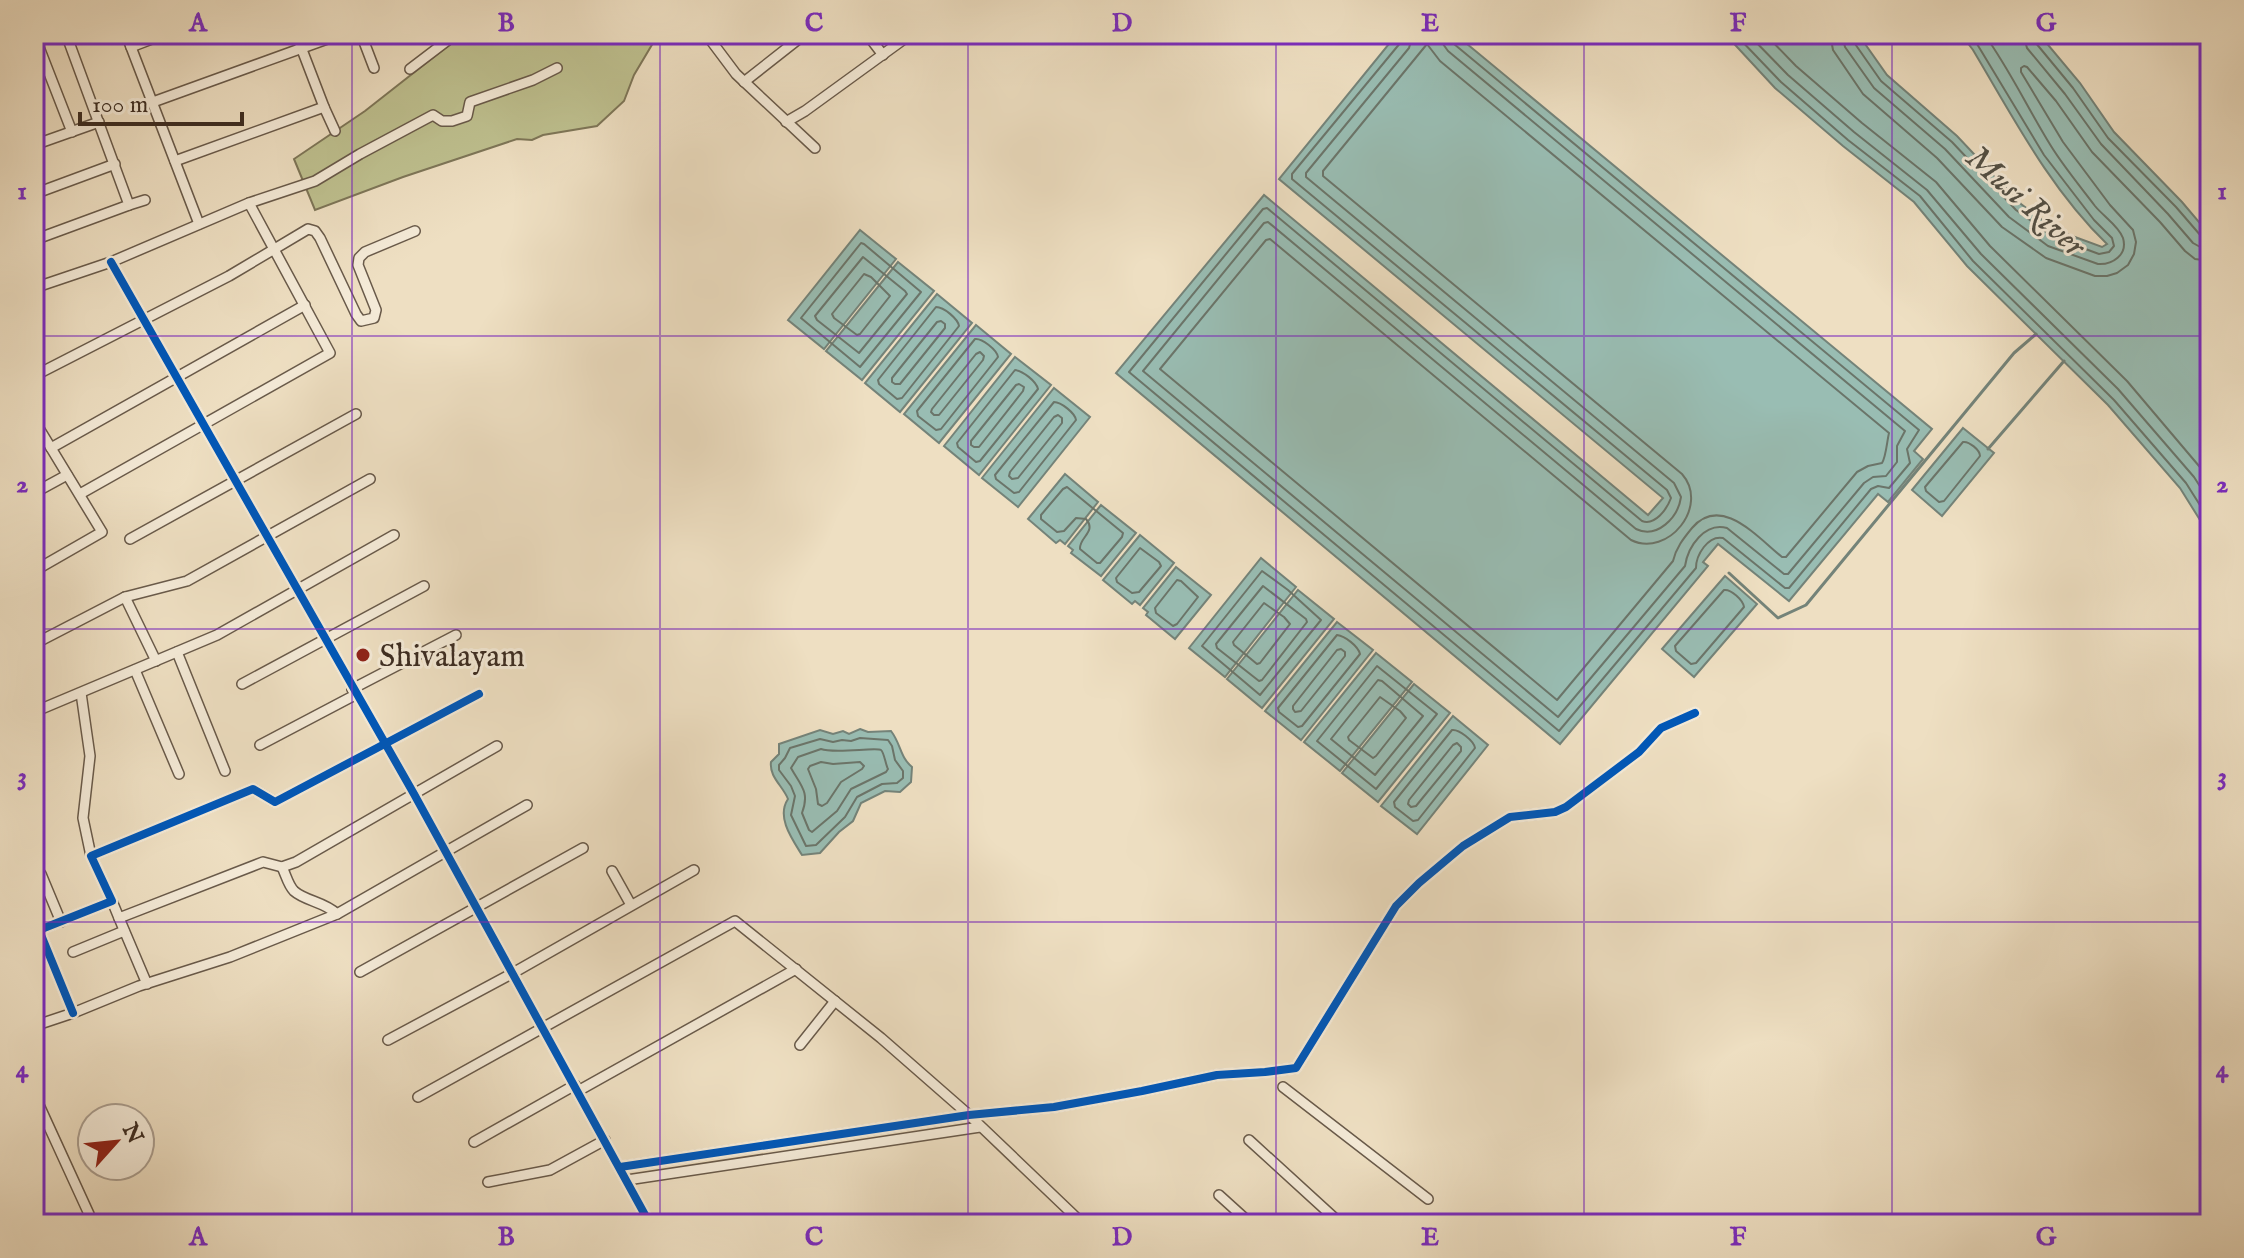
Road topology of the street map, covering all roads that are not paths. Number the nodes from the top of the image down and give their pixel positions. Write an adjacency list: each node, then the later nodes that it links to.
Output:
1 (42, 34): 13 (street)
2 (66, 34): 23 (street)
3 (126, 34): 14 (street)
4 (165, 34): 14 (street)
5 (296, 34): 15 (street)
6 (341, 34): 15 (street)
7 (361, 34): 17 (street)
8 (456, 34): 19 (street)
9 (706, 34): 20 (street)
10 (805, 34): 20 (street)
11 (867, 34): 16 (street)
12 (911, 34): 16 (street)
13 (34, 37): 26 (street)
14 (131, 47): 21 (street)
15 (301, 48): 21 (street); 22 (street)
16 (883, 55): 24 (street)
17 (374, 68)
18 (557, 68): 33 (street)
19 (410, 69)
20 (744, 82): 24 (street)
21 (153, 102): 29 (street)
22 (324, 107): 25 (street); 29 (street)
23 (99, 122): 26 (street); 30 (street)
24 (786, 122): 28 (street)
25 (335, 131)
26 (72, 132): 27 (street)
27 (34, 145)
28 (815, 148)
29 (175, 161): 35 (street)
30 (115, 164): 31 (street); 34 (street)
31 (34, 194)
32 (145, 200): 34 (street)
33 (249, 203): 35 (street); 38 (street)
34 (129, 205): 37 (street)
35 (199, 224): 39 (street)
36 (415, 231): 38 (street)
37 (34, 240)
38 (275, 249): 41 (street); 42 (street)
39 (111, 262): 40 (street); 42 (street)
40 (34, 288)
41 (305, 305): 44 (street); 46 (street)
42 (144, 320): 43 (street); 44 (street)
43 (34, 376)
44 (176, 376): 46 (street); 48 (street)
45 (356, 414): 51 (street)
46 (203, 424): 51 (street); 53 (street)
47 (34, 426): 48 (street)
48 (51, 448): 49 (street)
49 (67, 475): 52 (street); 53 (street)
50 (370, 479): 54 (street)
51 (235, 481): 54 (street); 56 (street)
52 (34, 493)
53 (80, 494): 57 (street)
54 (266, 535): 59 (street); 60 (street)
55 (394, 535): 59 (street)
56 (130, 539)
57 (34, 571)
58 (424, 586): 62 (street)
59 (298, 590): 62 (street); 64 (street)
60 (125, 597): 63 (street); 65 (street)
61 (456, 635): 68 (street)
62 (325, 639): 67 (street); 68 (street)
63 (42, 640)
64 (177, 652): 65 (street); 76 (street)
65 (156, 661): 66 (street)
66 (135, 670): 69 (street); 77 (street)
67 (242, 684)
68 (354, 692): 73 (street); 74 (street)
69 (81, 693): 71 (street); 82 (street)
70 (479, 694): 74 (street)
71 (34, 712)
72 (1695, 713): 109 (street)
73 (260, 745)
74 (385, 745): 78 (street); 82 (street)
75 (497, 746): 78 (street)
76 (225, 771)
77 (179, 774)
78 (414, 794): 81 (street); 83 (street)
79 (527, 805): 81 (street)
80 (583, 848): 89 (street)
81 (444, 851): 89 (street); 90 (street)
82 (91, 856): 87 (street)
83 (282, 867): 90 (street); 91 (street)
84 (694, 870): 88 (street)
85 (612, 871): 88 (street)
86 (41, 874): 92 (street)
87 (112, 901): 91 (street); 92 (street)
88 (631, 905): 97 (street)
89 (476, 907): 96 (street); 97 (street)
90 (337, 914): 98 (street)
91 (119, 918): 93 (street)
92 (61, 922): 100 (street)
93 (124, 931): 94 (street); 98 (street)
94 (73, 952)
95 (796, 969): 99 (street); 102 (street); 106 (street)
96 (360, 972)
97 (513, 973): 102 (street); 103 (street)
98 (147, 984): 100 (street)
99 (835, 1001): 104 (street); 109 (street)
100 (73, 1013): 101 (street)
101 (34, 1026)
102 (543, 1027): 106 (street); 108 (street)
103 (388, 1040)
104 (800, 1045)
105 (1283, 1087): 120 (street)
106 (577, 1088): 111 (street); 113 (street)
107 (34, 1094): 121 (street)
108 (418, 1097)
109 (969, 1115): 110 (street); 114 (street)
110 (980, 1127): 115 (street); 123 (street)
111 (605, 1140): 116 (street); 118 (street)
112 (1249, 1140): 125 (street)
113 (474, 1142)
114 (791, 1142): 115 (street); 116 (street)
115 (794, 1154): 117 (street)
116 (620, 1167): 117 (street)
117 (627, 1180): 122 (street)
118 (488, 1182)
119 (1219, 1195): 124 (street)
120 (1428, 1199)
121 (85, 1224)
122 (650, 1224)
123 (1083, 1224)
124 (1251, 1224)
125 (1341, 1224)

